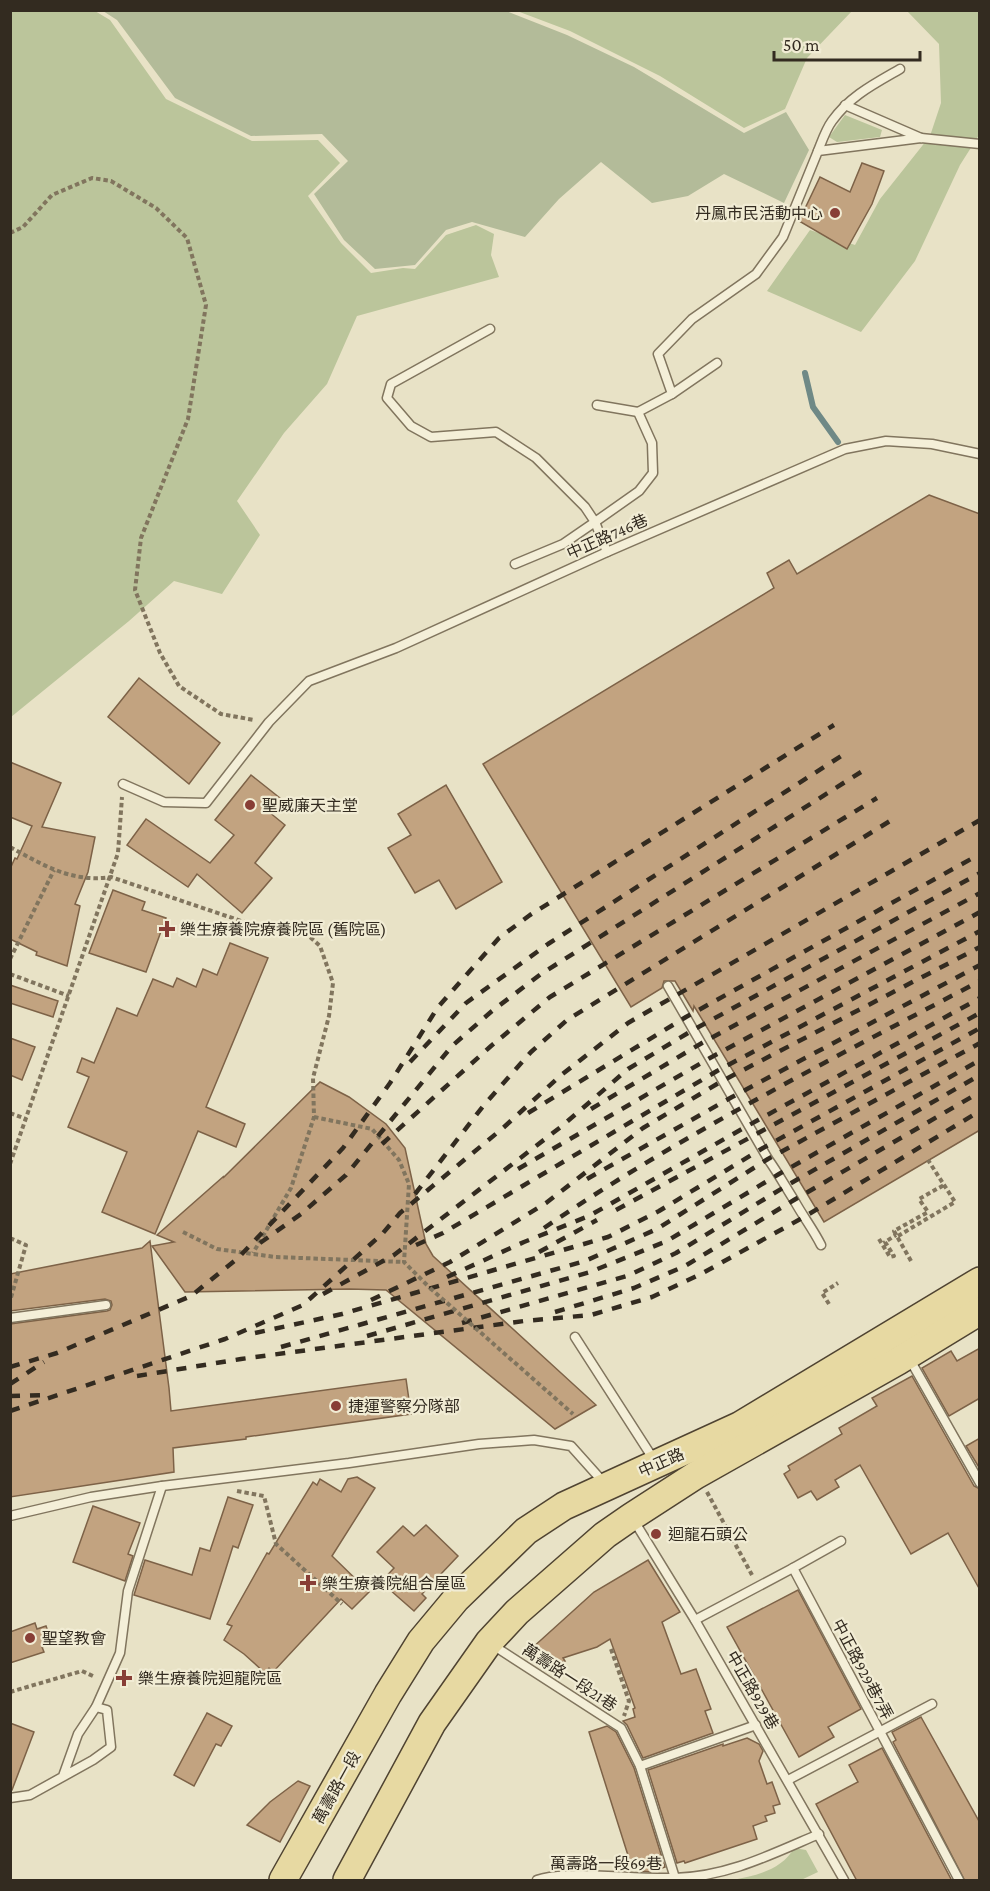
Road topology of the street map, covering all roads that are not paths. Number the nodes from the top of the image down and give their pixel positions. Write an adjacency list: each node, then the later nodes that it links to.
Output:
1 (900, 69): 2 (lane)
2 (845, 105): 3 (lane); 5 (lane)
3 (921, 138): 4 (lane); 5 (lane)
4 (980, 144)
5 (818, 151): 8 (lane)
6 (490, 329): 12 (lane)
7 (717, 363): 8 (lane)
8 (672, 394): 10 (lane)
9 (597, 405): 10 (lane)
10 (638, 412): 12 (lane)
11 (980, 454): 13 (lane, 中正路746巷)
12 (595, 522): 13 (lane); 14 (lane)
13 (607, 552): 15 (lane, 中正路746巷)
14 (514, 564)
15 (123, 784)
16 (668, 986): 17 (lane)
17 (821, 1245)
18 (980, 1281): 24 (main road, 中正路)
19 (106, 1305): 21 (lane)
20 (980, 1311): 23 (main road, 中正路)
21 (10, 1318)
22 (575, 1337): 24 (lane)
23 (907, 1355): 25 (lane); 29 (main road, 中正路)
24 (656, 1464): 27 (main road, 中正路)
25 (980, 1483)
26 (162, 1486): 27 (lane); 28 (lane); 36 (lane)
27 (607, 1486): 29 (main road); 34 (main road, 中正路)
28 (10, 1516)
29 (631, 1516): 32 (lane, 中正路929巷); 33 (main road, 中正路)
30 (841, 1541): 31 (lane)
31 (793, 1568): 32 (lane); 38 (lane, 中正路929巷7弄)
32 (695, 1620): 37 (lane, 中正路929巷)
33 (489, 1642): 39 (lane, 萬壽路一段21巷); 47 (main road, 中正路)
34 (388, 1694): 46 (main road, 萬壽路一段)
35 (932, 1704): 38 (lane)
36 (96, 1707): 40 (lane); 40 (lane)
37 (756, 1725): 39 (lane); 41 (lane, 中正路929巷)
38 (879, 1732): 41 (lane); 50 (lane, 中正路929巷7弄)
39 (640, 1766): 45 (lane, 萬壽路一段21巷)
40 (63, 1776): 42 (lane)
41 (788, 1780): 43 (lane, 中正路929巷)
42 (10, 1798)
43 (819, 1834): 45 (lane, 萬壽路一段69巷); 49 (lane, 中正路929巷)
44 (611, 1878): 45 (lane, 萬壽路一段69巷); 48 (lane, 萬壽路一段69巷)
45 (675, 1878)
46 (283, 1881)
47 (346, 1881)
48 (537, 1881)
49 (844, 1881)
50 (959, 1881)

